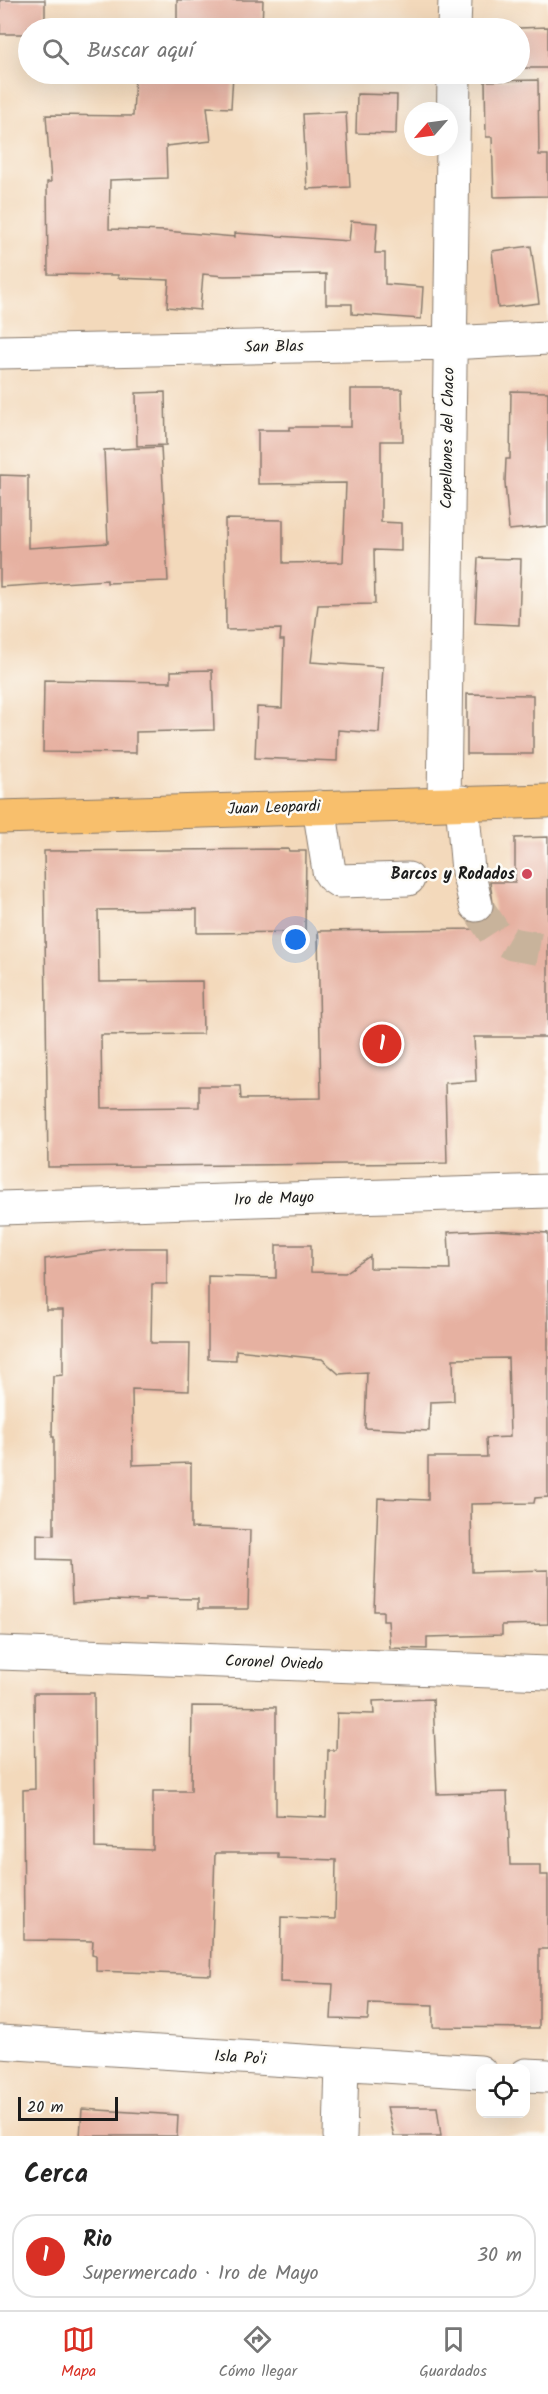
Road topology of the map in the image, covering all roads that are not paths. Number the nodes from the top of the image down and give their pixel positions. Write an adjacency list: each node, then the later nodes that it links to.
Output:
1 (455, 0): 2 (street)
2 (454, 18)
3 (454, 84): 5 (street, Capellanes del Chaco)
4 (548, 338): 5 (street, San Blas)
5 (449, 343): 6 (street, San Blas); 8 (street, Capellanes del Chaco)
6 (0, 352)
7 (548, 801): 8 (main road, Juan Leopardi)
8 (453, 802): 9 (main road, Juan Leopardi); 12 (street, Capellanes del Chaco)
9 (319, 807): 10 (main road, Juan Leopardi); 11 (street)
10 (0, 817)
11 (408, 879)
12 (476, 905)
13 (548, 1191): 14 (street, 1ro de Mayo)
14 (0, 1208)
15 (0, 1653): 16 (street, Coronel Oviedo)
16 (548, 1673)
17 (0, 2042): 18 (street, Isla Po'i)
18 (342, 2064): 19 (street, Isla Po'i); 22 (street)
19 (476, 2072)
20 (530, 2075): 21 (street)
21 (548, 2076)
22 (340, 2136)

